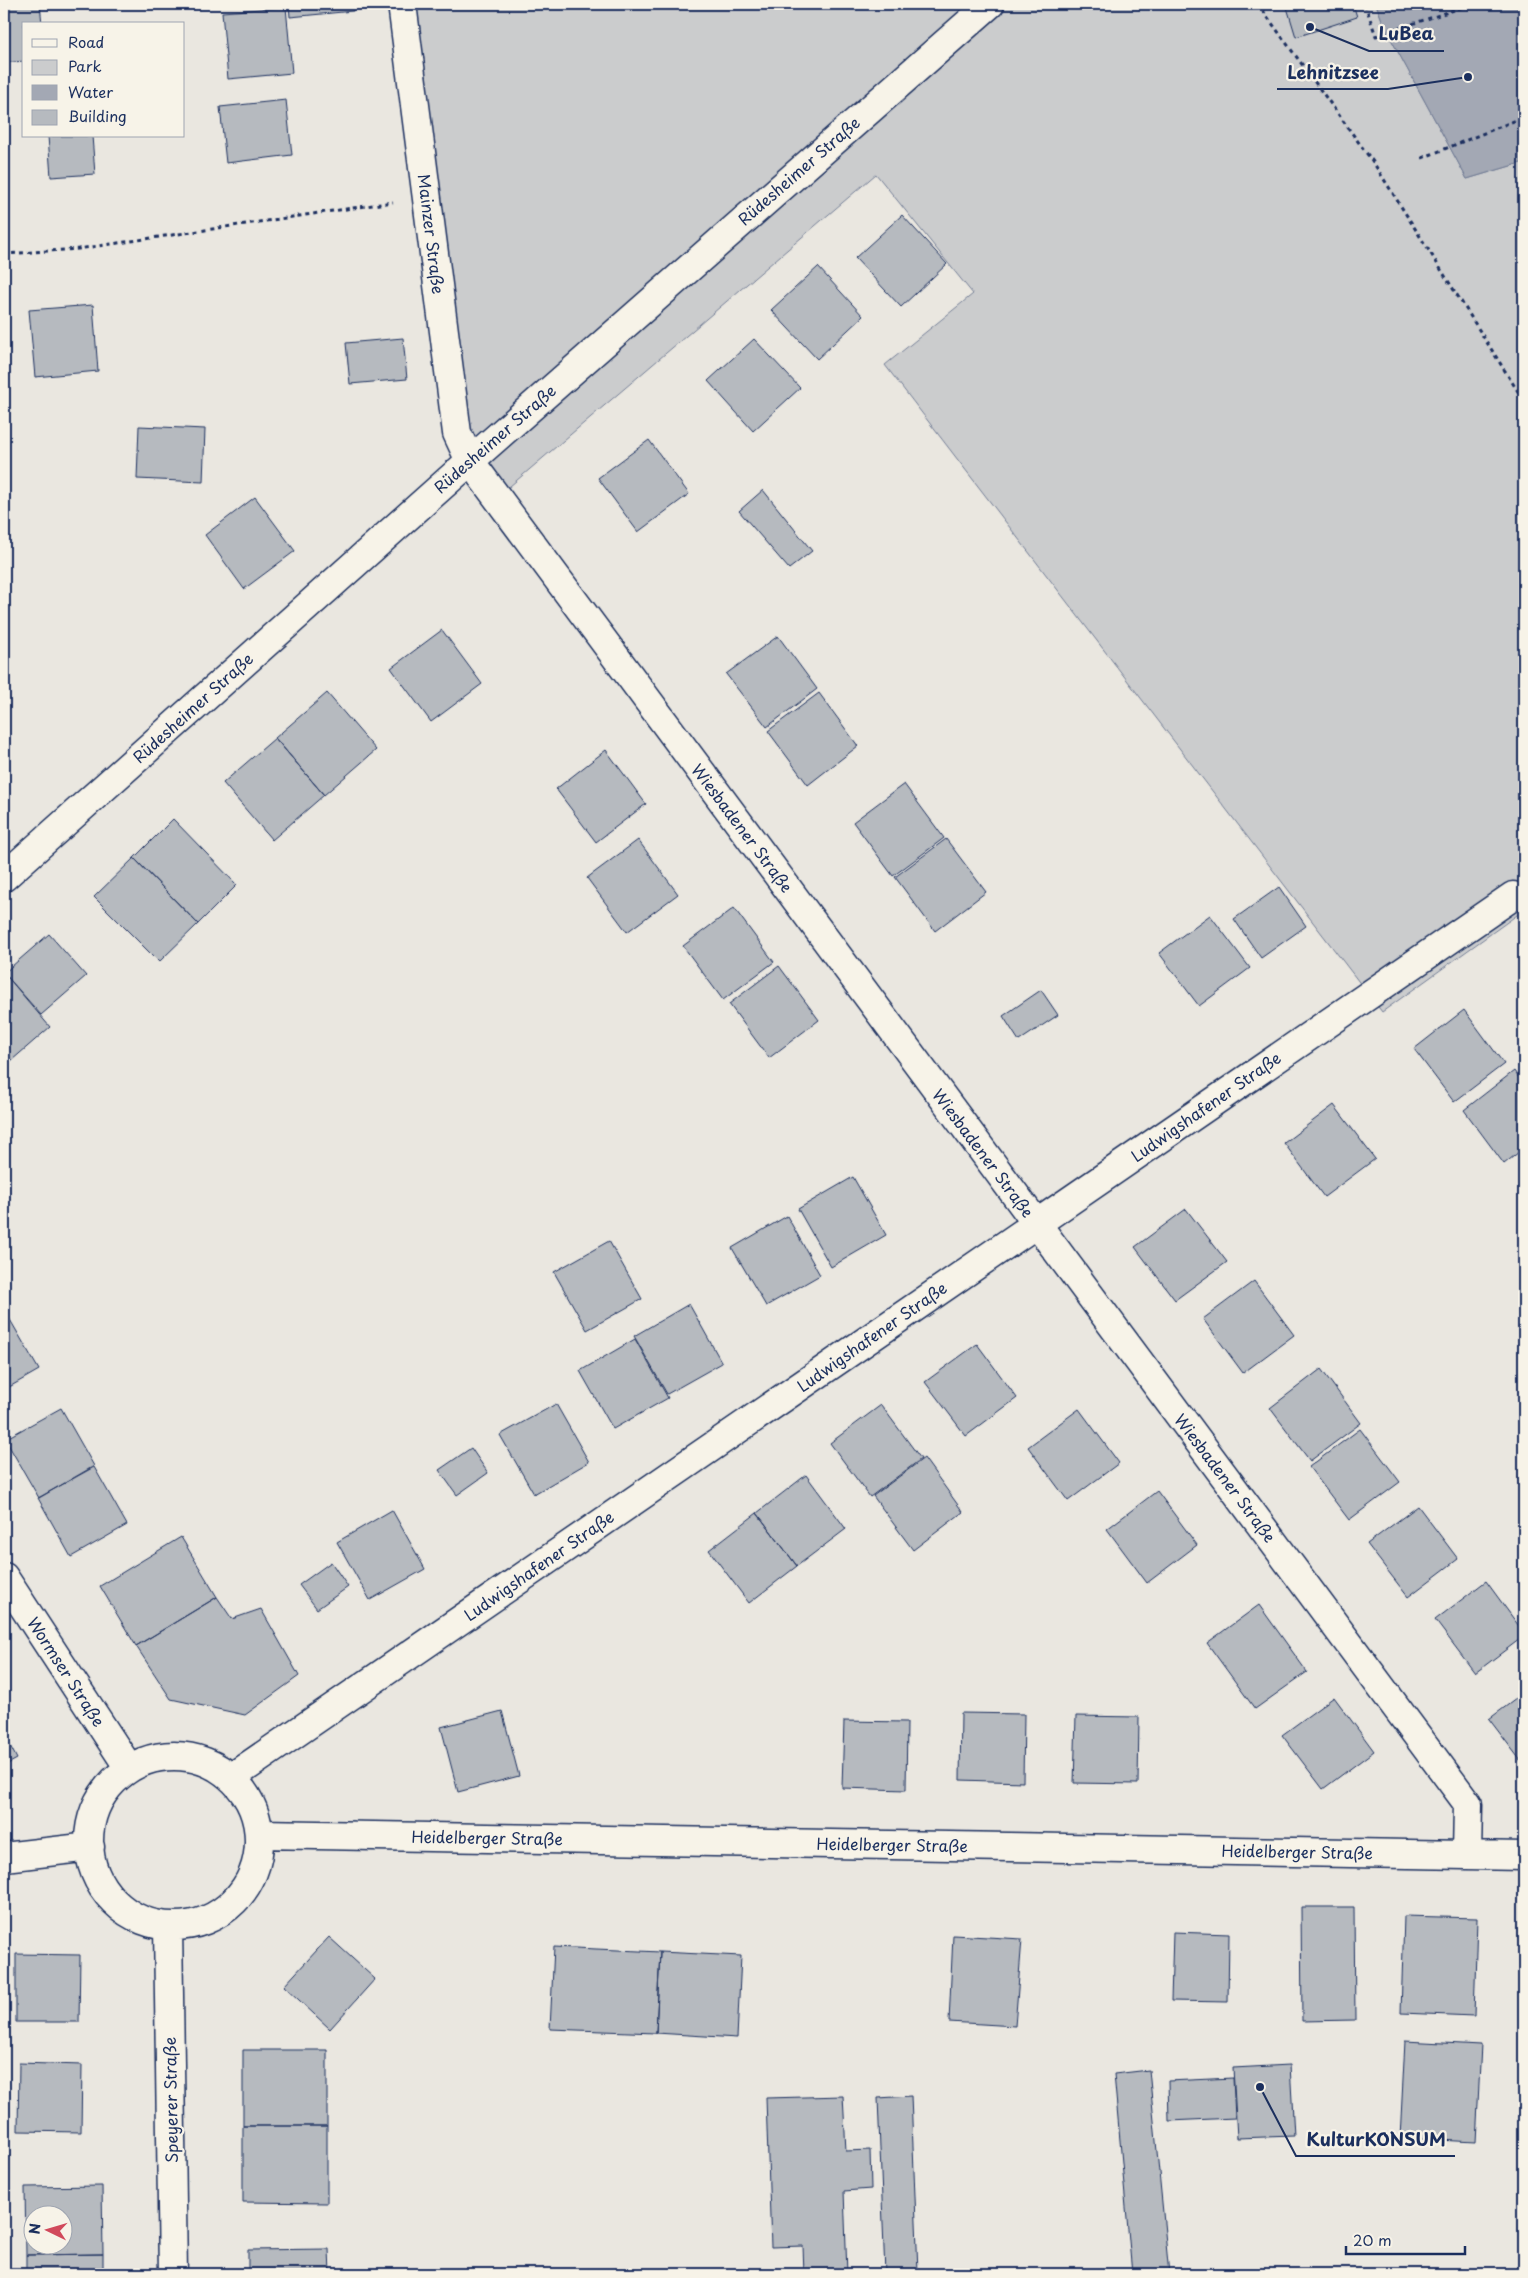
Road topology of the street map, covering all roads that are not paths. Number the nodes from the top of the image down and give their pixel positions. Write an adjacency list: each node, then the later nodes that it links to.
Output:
1 (402, 4): 3 (street, Mainzer Straße)
2 (990, 4): 3 (street, Rüdesheimer Straße)
3 (470, 461): 4 (street, Rüdesheimer Straße); 6 (street, Wiesbadener Straße)
4 (4, 877)
5 (1512, 896): 6 (street, Ludwigshafener Straße)
6 (1036, 1224): 9 (street, Ludwigshafener Straße); 12 (street, Wiesbadener Straße)
7 (4, 1577): 8 (street, Wormser Straße)
8 (129, 1768): 9 (street); 11 (street)
9 (232, 1777): 10 (street)
10 (260, 1834): 12 (street, Heidelberger Straße); 15 (street)
11 (90, 1847): 14 (street); 15 (street)
12 (1467, 1855): 13 (street, Heidelberger Straße)
13 (1524, 1856)
14 (4, 1857)
15 (168, 1926): 16 (street, Speyerer Straße)
16 (173, 2274)

